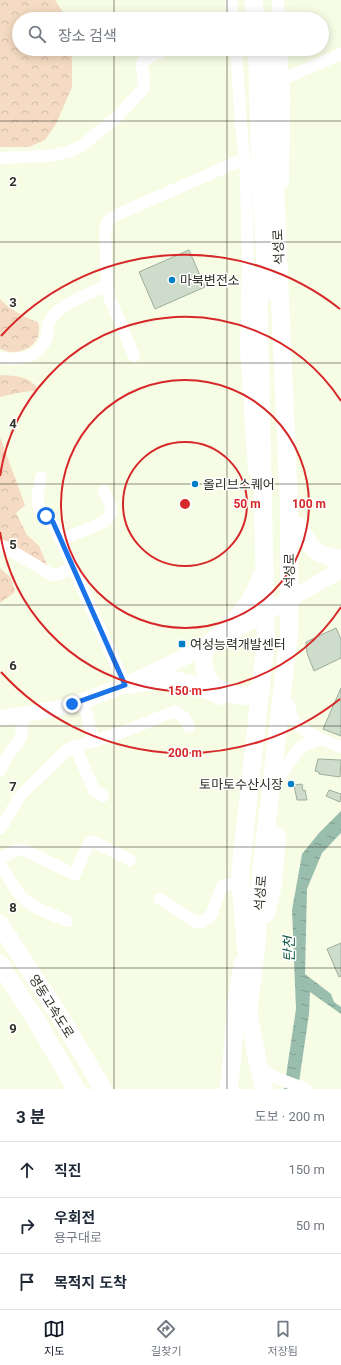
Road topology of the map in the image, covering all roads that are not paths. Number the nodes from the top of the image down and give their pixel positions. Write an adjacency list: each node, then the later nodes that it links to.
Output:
1 (231, 0): 7 (street)
2 (239, 0): 8 (street)
3 (253, 0): 9 (highway)
4 (264, 0): 10 (highway)
5 (278, 0): 11 (street)
6 (284, 0): 12 (street)
7 (232, 12)
8 (240, 12)
9 (255, 12)
10 (266, 12)
11 (279, 12)
12 (285, 12)
13 (341, 54): 21 (street)
14 (152, 56): 23 (street)
15 (236, 56): 22 (street)
16 (244, 56): 24 (street)
17 (258, 56): 22 (highway, 석성로)
18 (269, 56): 22 (highway, 석성로)
19 (281, 56): 22 (street)
20 (286, 56): 21 (street)
21 (288, 77): 22 (street)
22 (265, 156): 24 (highway); 25 (street); 30 (street); 31 (highway); 42 (highway, 석성로)
23 (0, 158)
24 (257, 248): 30 (highway)
25 (107, 285): 26 (street); 27 (street)
26 (134, 356)
27 (0, 358)
28 (41, 477): 32 (street)
29 (104, 491): 32 (street)
30 (263, 520): 31 (highway); 34 (highway)
31 (299, 526): 35 (highway); 38 (highway)
32 (61, 540): 36 (street)
33 (0, 546): 36 (street)
34 (264, 555): 39 (highway); 40 (highway)
35 (341, 558)
36 (72, 568): 43 (street)
37 (341, 570): 38 (main road)
38 (300, 594): 39 (main road); 42 (highway)
39 (265, 614): 40 (main road); 41 (highway)
40 (206, 647): 42 (highway); 43 (main road)
41 (263, 666): 42 (highway); 42 (highway)
42 (278, 679): 45 (highway); 48 (highway); 65 (highway, 석성로)
43 (125, 685): 44 (main road); 48 (highway)
44 (83, 701): 46 (main road); 51 (street)
45 (289, 704): 50 (street); 55 (highway)
46 (24, 715): 47 (main road); 54 (street)
47 (0, 718)
48 (258, 722): 61 (highway)
49 (189, 727): 51 (street)
50 (322, 739): 53 (street); 55 (street)
51 (94, 741): 52 (street)
52 (75, 746): 56 (street); 57 (street)
53 (341, 748)
54 (0, 770)
55 (281, 776): 65 (highway)
56 (103, 796)
57 (1, 828)
58 (0, 859): 59 (street)
59 (130, 860)
60 (0, 866): 63 (street)
61 (241, 884): 62 (street); 65 (highway)
62 (160, 899)
63 (67, 921)
64 (0, 924): 70 (highway, 영동고속도로)
65 (251, 950): 68 (highway, 석성로); 71 (highway, 석성로)
66 (0, 964): 69 (highway, 영동고속도로)
67 (0, 986): 69 (highway)
68 (270, 1084): 72 (street)
69 (76, 1089)
70 (103, 1089)
71 (229, 1089)
72 (306, 1089)

